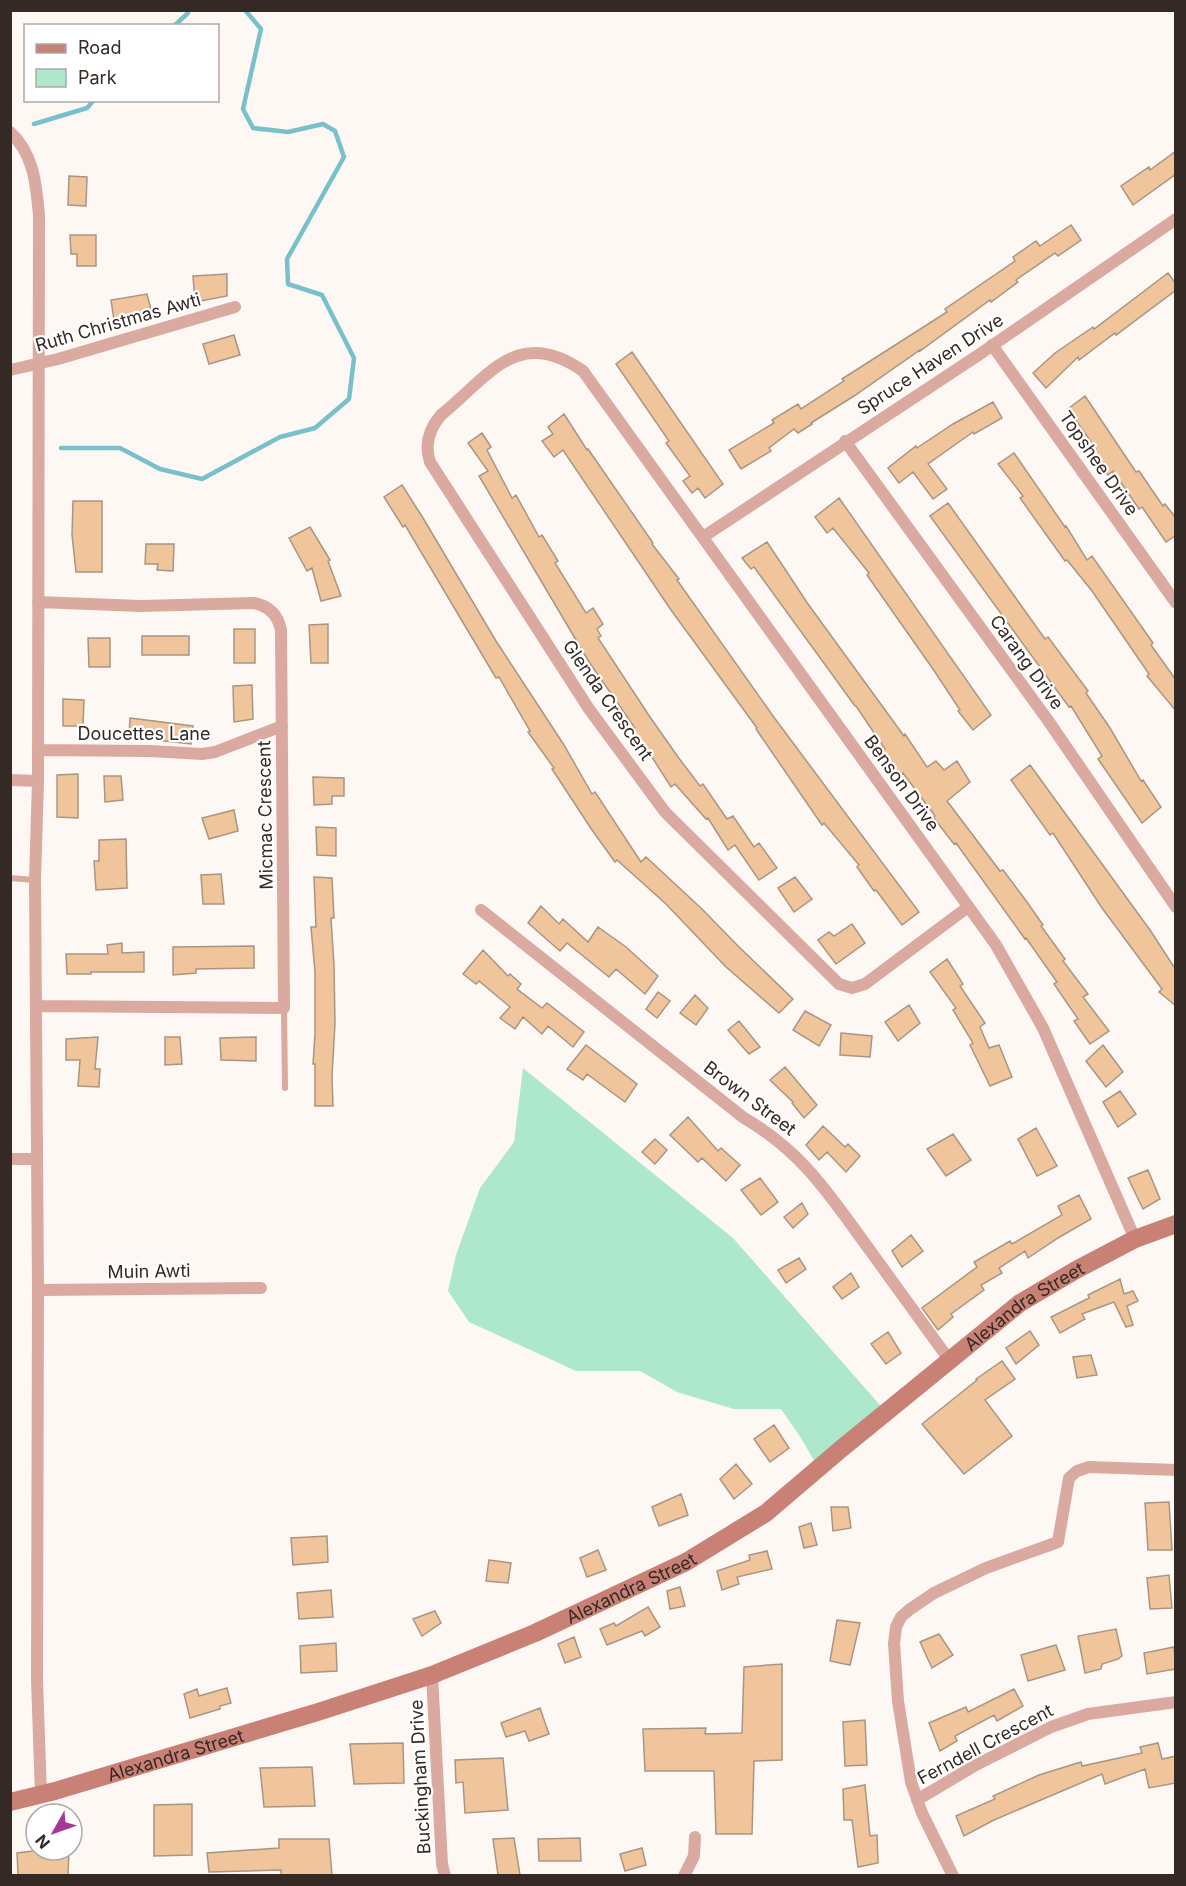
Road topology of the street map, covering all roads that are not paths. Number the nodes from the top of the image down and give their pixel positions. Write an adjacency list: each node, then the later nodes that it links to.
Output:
1 (13, 135): 5 (street)
2 (1176, 219): 4 (street, Spruce Haven Drive)
3 (235, 307): 5 (street, Ruth Christmas Awti)
4 (992, 345): 8 (street, Spruce Haven Drive); 11 (street, Topshee Drive)
5 (40, 363): 6 (street, Ruth Christmas Awti); 10 (street)
6 (10, 370)
7 (588, 378): 9 (street, Benson Drive); 18 (street, Glenda Crescent)
8 (845, 441): 9 (street, Spruce Haven Drive); 19 (street, Carang Drive)
9 (703, 537): 18 (street, Benson Drive)
10 (38, 602): 12 (street, Micmac Crescent); 13 (street)
11 (1176, 603)
12 (282, 726): 13 (street, Doucettes Lane); 22 (street, Micmac Crescent)
13 (38, 750): 15 (street)
14 (10, 780): 15 (street)
15 (38, 781): 17 (street)
16 (10, 878): 17 (lane)
17 (35, 880): 21 (street)
18 (968, 907): 27 (street, Benson Drive)
19 (1176, 907)
20 (481, 910): 30 (street, Brown Street)
21 (36, 1006): 22 (street); 25 (street)
22 (284, 1008): 23 (lane)
23 (285, 1088)
24 (10, 1159): 25 (street)
25 (37, 1159): 29 (street)
26 (1176, 1224): 27 (main road, Alexandra Street)
27 (1135, 1239): 30 (main road, Alexandra Street)
28 (261, 1288): 29 (street, Muin Awti)
29 (38, 1290): 34 (street)
30 (950, 1361): 32 (main road, Alexandra Street)
31 (1176, 1470): 35 (street)
32 (432, 1675): 34 (main road, Alexandra Street); 38 (street, Buckingham Drive)
33 (1176, 1702): 35 (street, Ferndell Crescent)
34 (41, 1795): 36 (main road, Alexandra Street)
35 (917, 1800): 40 (street)
36 (10, 1802)
37 (695, 1837): 39 (street)
38 (445, 1875)
39 (684, 1875)
40 (953, 1875)

